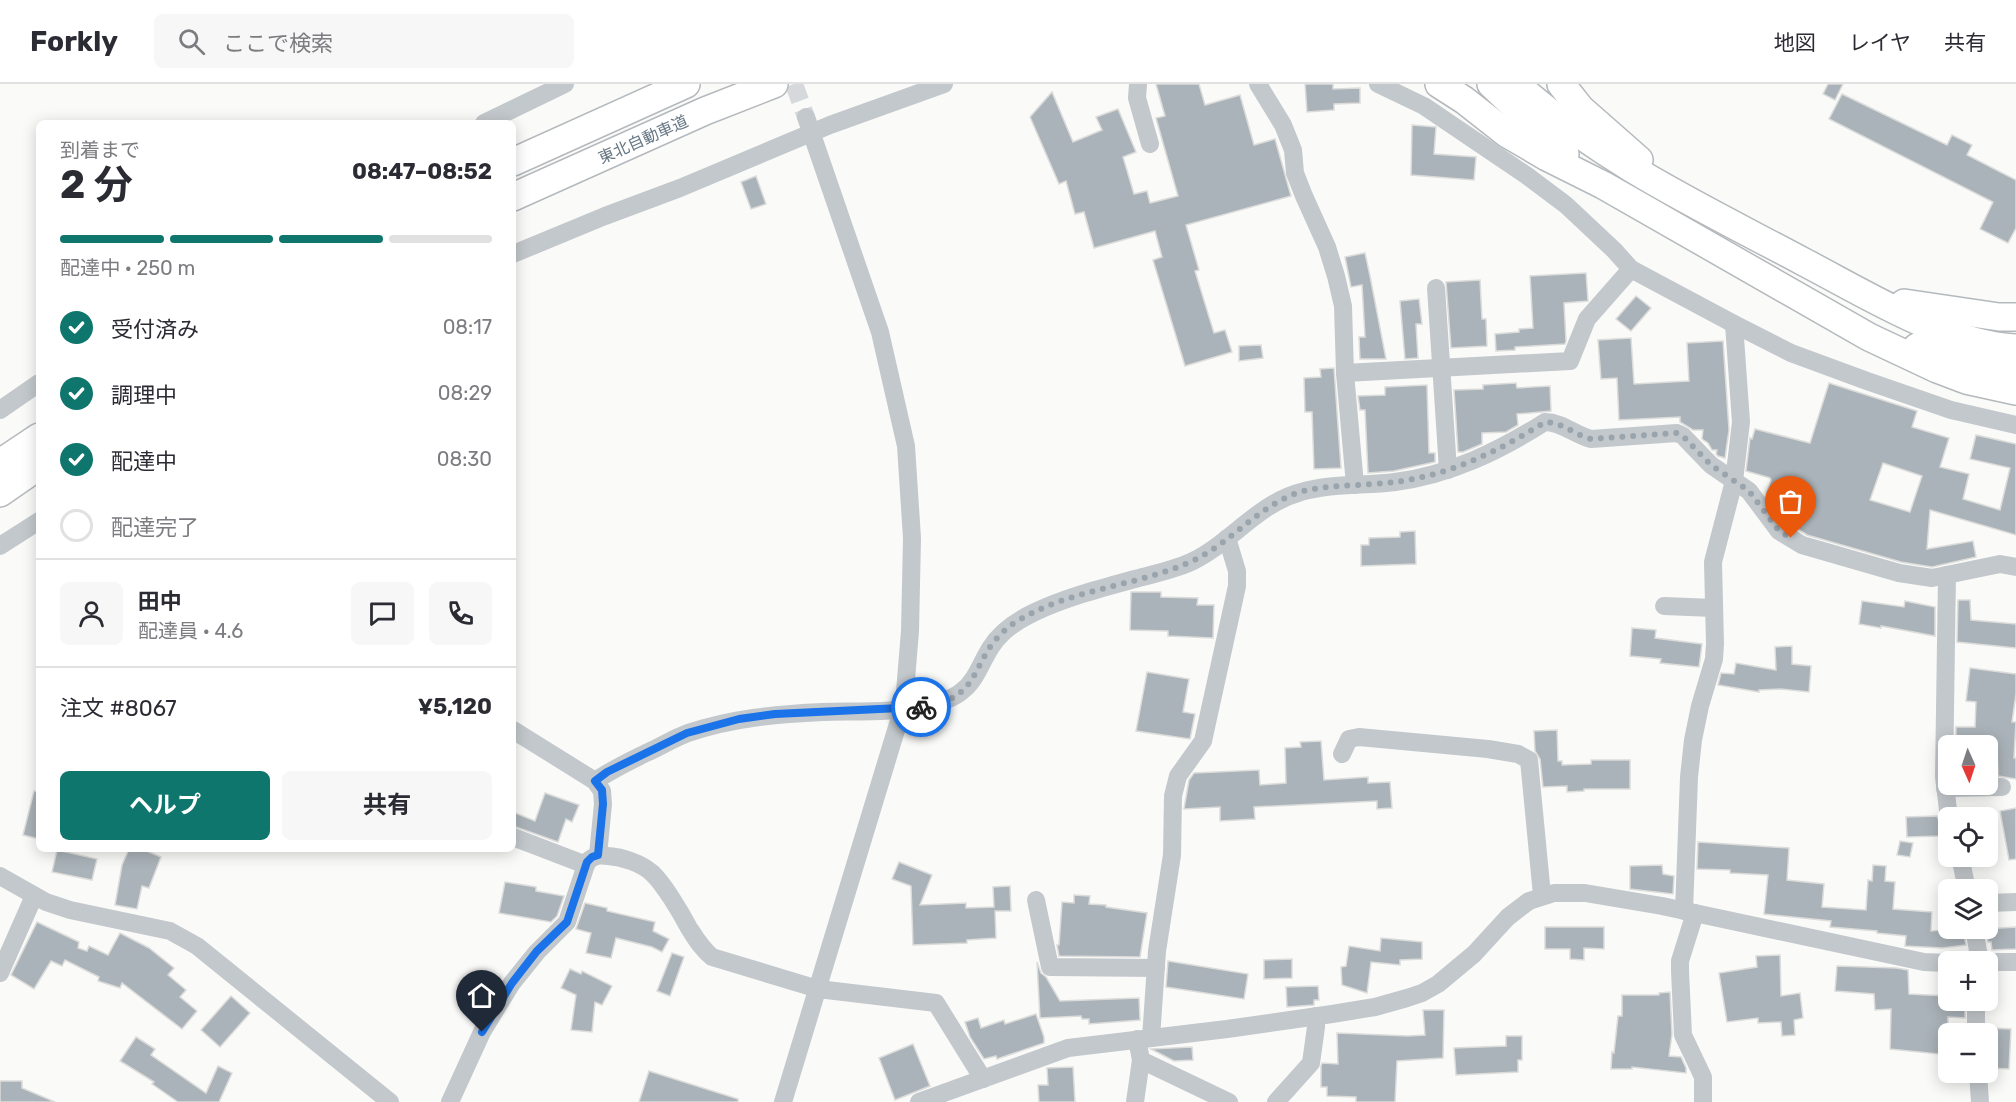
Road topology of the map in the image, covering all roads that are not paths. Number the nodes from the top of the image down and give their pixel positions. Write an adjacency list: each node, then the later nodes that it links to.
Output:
1 (565, 84): 14 (street)
2 (686, 84): 17 (highway, 東北自動車道)
3 (774, 84): 13 (highway, 東北自動車道)
4 (788, 84): 13 (highway)
5 (944, 84): 15 (street)
6 (1138, 84): 16 (street)
7 (1258, 84): 31 (street)
8 (1378, 84): 22 (street)
9 (1439, 84): 18 (highway)
10 (1491, 84): 18 (highway)
11 (1516, 84): 19 (highway)
12 (1561, 84): 19 (highway)
13 (705, 111): 20 (highway, 東北自動車道)
14 (490, 120)
15 (809, 125): 21 (street); 50 (street)
16 (1150, 144)
17 (516, 161)
18 (1603, 185): 27 (highway)
19 (1675, 193): 24 (highway)
20 (516, 195)
21 (516, 253)
22 (1631, 269): 26 (street); 30 (street)
23 (1436, 288): 30 (street)
24 (1873, 298): 25 (highway); 28 (highway)
25 (2016, 317)
26 (1734, 324): 35 (street); 40 (street)
27 (1869, 336): 29 (highway); 33 (highway)
28 (2016, 348)
29 (2016, 366)
30 (1440, 367): 31 (street); 39 (street)
31 (1345, 373): 41 (street)
32 (36, 385): 34 (street)
33 (2016, 391)
34 (0, 410)
35 (2016, 425)
36 (36, 439): 37 (highway)
37 (0, 464)
38 (36, 468): 42 (highway)
39 (1448, 470): 40 (street); 41 (street)
40 (1734, 481): 47 (street); 49 (street)
41 (1355, 485): 44 (street)
42 (0, 493)
43 (36, 522): 45 (street)
44 (1227, 538): 50 (street); 69 (street)
45 (0, 546)
46 (2016, 567): 47 (street)
47 (1947, 575): 52 (street)
48 (1665, 606): 49 (street)
49 (1714, 608): 65 (street)
50 (903, 709): 54 (street); 71 (street)
51 (516, 732): 54 (street)
52 (1945, 735)
53 (1342, 754): 60 (street)
54 (595, 781): 58 (street)
55 (1998, 787): 56 (street)
56 (2002, 787)
57 (516, 838): 58 (street)
58 (592, 860): 71 (street); 78 (street)
59 (0, 876): 61 (street)
60 (1542, 895): 65 (street); 72 (street)
61 (34, 896): 70 (street); 77 (street)
62 (1036, 900): 69 (street)
63 (2016, 902): 64 (street)
64 (1998, 903)
65 (1689, 912): 68 (street); 84 (street)
66 (1998, 962): 67 (street)
67 (2016, 962)
68 (1938, 963)
69 (1156, 968): 73 (street)
70 (0, 973)
71 (818, 989): 75 (street); 79 (street)
72 (1316, 1016): 73 (street); 83 (street)
73 (1144, 1038): 74 (street); 75 (street)
74 (1141, 1060): 81 (street); 82 (street)
75 (983, 1079): 80 (street)
76 (1979, 1083): 85 (street)
77 (390, 1102)
78 (450, 1102)
79 (783, 1102)
80 (919, 1102)
81 (1135, 1102)
82 (1229, 1102)
83 (1276, 1102)
84 (1703, 1102)
85 (1980, 1102)

